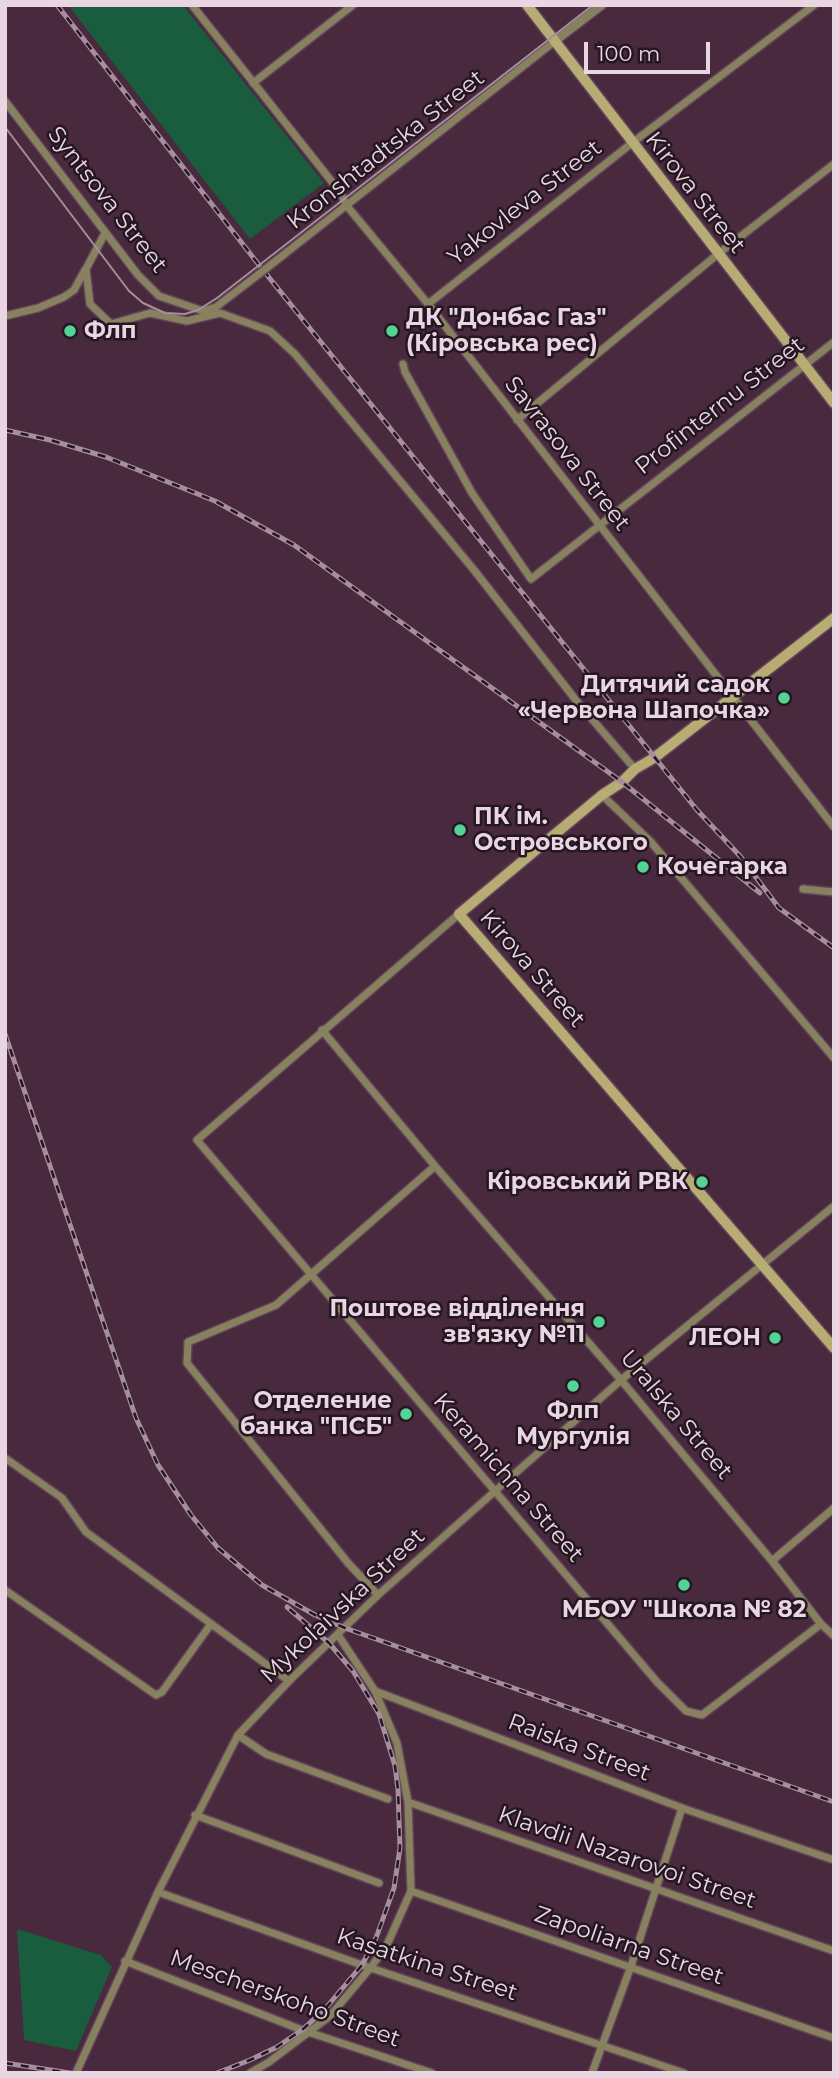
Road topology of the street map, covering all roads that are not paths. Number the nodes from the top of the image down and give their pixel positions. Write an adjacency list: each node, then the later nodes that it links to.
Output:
1 (192, 5): 7 (street, Savrasova Street)
2 (527, 5): 6 (main road, Kirova Street)
3 (602, 5): 6 (street, Kronshtadtska Street)
4 (814, 5): 9 (street, Yakovleva Street)
5 (351, 6): 7 (street)
6 (555, 41): 9 (main road, Kirova Street); 11 (street, Kronshtadtska Street)
7 (253, 83): 11 (street, Savrasova Street)
8 (5, 101): 12 (street, Syntsova Street)
9 (632, 144): 13 (main road, Kirova Street); 15 (street, Yakovleva Street)
10 (834, 164): 13 (street)
11 (347, 206): 15 (street, Savrasova Street); 16 (street, Kronshtadtska Street, bridge)
12 (105, 233): 14 (street); 16 (street, Syntsova Street)
13 (718, 254): 20 (main road, Kirova Street); 22 (street)
14 (86, 269): 17 (street); 26 (street)
15 (428, 304): 22 (street, Savrasova Street)
16 (190, 307)
17 (5, 316)
18 (834, 342): 20 (street, Profinternu Street)
19 (403, 364): 23 (street, Profinternu Street)
20 (804, 365): 21 (main road, Kirova Street); 23 (street, Profinternu Street)
21 (834, 403)
22 (517, 420): 23 (street, Savrasova Street)
23 (599, 526): 25 (street, Savrasova Street)
24 (834, 618): 25 (main road, Kirova Street)
25 (732, 697): 26 (main road, Kirova Street); 28 (street, Savrasova Street)
26 (635, 769): 27 (main road, Kirova Street)
27 (602, 795): 31 (main road, Kirova Street); 33 (street)
28 (834, 827)
29 (803, 889): 30 (street)
30 (834, 891)
31 (459, 914): 32 (street); 36 (main road, Kirova Street)
32 (322, 1030): 34 (street, Uralska Street); 37 (street, Keramichna Street)
33 (834, 1058)
34 (435, 1166): 37 (street); 39 (street, Uralska Street)
35 (834, 1206): 36 (street, Mykolaivska Street)
36 (762, 1265): 38 (main road, Kirova Street); 39 (street, Mykolaivska Street)
37 (310, 1276): 41 (street, Keramichna Street); 45 (street)
38 (834, 1348)
39 (621, 1380): 41 (street, Mykolaivska Street); 43 (street, Uralska Street)
40 (5, 1458): 46 (street)
41 (494, 1492): 45 (street, Mykolaivska Street); 47 (street, Keramichna Street)
42 (834, 1508): 43 (street)
43 (772, 1561): 47 (street, Uralska Street)
44 (5, 1590): 46 (street)
45 (378, 1595): 48 (street, Mykolaivska Street)
46 (211, 1624): 50 (street)
47 (821, 1624): 49 (street, Uralska Street)
48 (338, 1635): 50 (street, Mykolaivska Street); 51 (street)
49 (834, 1636)
50 (289, 1681): 52 (street, Mykolaivska Street)
51 (375, 1691): 54 (street); 55 (street, Raiska Street)
52 (238, 1735): 53 (street); 56 (street, Mykolaivska Street)
53 (388, 1799)
54 (408, 1802): 59 (street, Klavdii Nazarovoi Street); 60 (street)
55 (682, 1808): 57 (street, Raiska Street); 59 (street)
56 (195, 1815): 58 (street); 61 (street, Mykolaivska Street)
57 (834, 1860)
58 (379, 1883)
59 (656, 1888): 62 (street, Klavdii Nazarovoi Street); 64 (street)
60 (411, 1891): 64 (street, Zapoliarna Street); 65 (street)
61 (158, 1892): 63 (street, Mykolaivska Street); 65 (street, Kasatkina Street)
62 (834, 1951)
63 (125, 1961): 66 (street, Mescherskoho Street); 69 (street, Mykolaivska Street)
64 (631, 1966): 67 (street, Zapoliarna Street); 68 (street)
65 (371, 1968): 66 (street); 68 (street, Kasatkina Street)
66 (311, 2032): 70 (street); 71 (street, Mescherskoho Street)
67 (834, 2038)
68 (602, 2043): 72 (street); 73 (street, Kasatkina Street)
69 (76, 2073)
70 (250, 2073)
71 (432, 2073)
72 (592, 2073)
73 (684, 2073)

